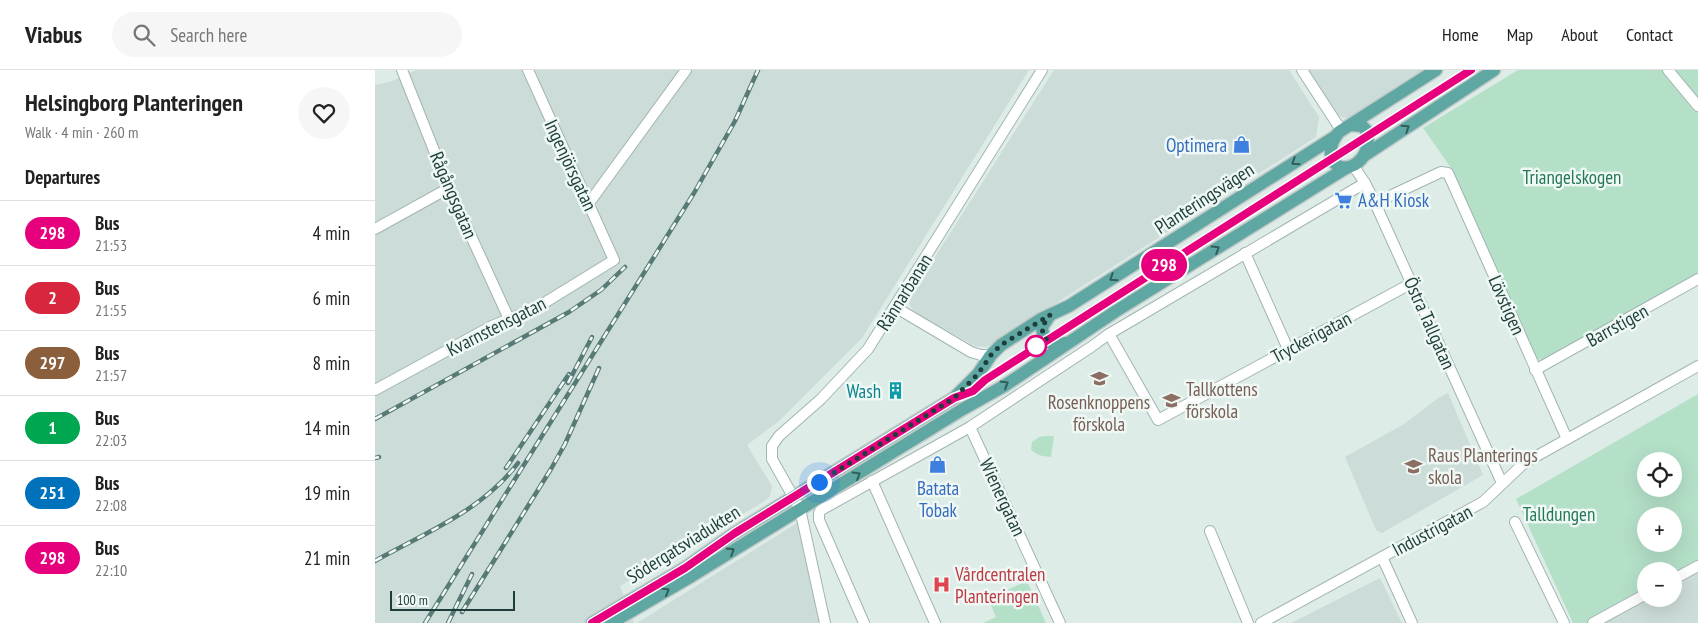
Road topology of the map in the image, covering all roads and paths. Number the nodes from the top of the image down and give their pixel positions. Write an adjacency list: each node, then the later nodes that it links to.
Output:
1 (403, 70): 14 (street, Rågångsgatan)
2 (528, 70): 15 (street, Ingenjörsgatan)
3 (686, 70): 15 (street)
4 (1042, 70): 22 (street, Rännarbanan)
5 (1302, 70): 10 (street)
6 (1436, 70): 10 (main road, Planteringsvägen)
7 (1494, 70): 11 (main road, one-way to 7)
8 (1669, 70): 9 (street)
9 (1698, 106)
10 (1343, 130): 11 (main road); 12 (main road); 23 (main road, Planteringsvägen, one-way to 23)
11 (1365, 155): 12 (main road)
12 (1349, 166): 13 (street, Östra Tallgatan); 26 (main road, one-way to 12)
13 (1365, 183): 16 (street, Östra Tallgatan); 18 (street)
14 (449, 188): 17 (street); 24 (street, Rågångsgatan)
15 (589, 203): 19 (street, Ingenjörsgatan)
16 (1375, 203): 21 (street, Östra Tallgatan); 30 (street, Lövstigen)
17 (375, 229)
18 (1245, 253): 25 (street); 27 (street)
19 (615, 260): 24 (street, Kvarnstensgatan)
20 (1698, 280): 30 (street, Barrstigen)
21 (1412, 283): 27 (street, Tryckerigatan); 35 (street, Östra Tallgatan)
22 (895, 307): 28 (street); 36 (street, Rännarbanan)
23 (1050, 315): 26 (main road); 28 (main road, Planteringsvägen)
24 (509, 319): 31 (street, Kvarnstensgatan)
25 (1109, 334): 27 (street, Tryckerigatan); 32 (street)
26 (1073, 340): 36 (main road, one-way to 26)
27 (1288, 349)
28 (991, 355): 36 (main road, Planteringsvägen)
29 (1698, 366): 33 (street, Industrigatan)
30 (1535, 370): 33 (street, Lövstigen)
31 (375, 390)
32 (970, 426): 34 (street); 51 (street, Wienergatan)
33 (1567, 439): 35 (street, Industrigatan)
34 (872, 481): 49 (street); 50 (street)
35 (1502, 483): 39 (street, Industrigatan)
36 (797, 503): 41 (main road, Södergatsviadukten); 48 (street, Rännarbanan)
37 (1515, 522): 55 (street)
38 (1210, 531): 52 (street)
39 (1382, 557): 53 (street, Industrigatan); 54 (street)
40 (1698, 566): 42 (street)
41 (687, 572): 44 (main road, Södergatsviadukten); 46 (main road, Södergatsviadukten, one-way to 41, bridge)
42 (1682, 575)
43 (1637, 599): 56 (street)
44 (593, 623)
45 (601, 623): 47 (street)
46 (611, 623)
47 (615, 623)
48 (825, 623)
49 (865, 623)
50 (935, 623)
51 (1060, 623)
52 (1248, 623)
53 (1261, 623)
54 (1411, 623)
55 (1564, 623)
56 (1593, 623)

